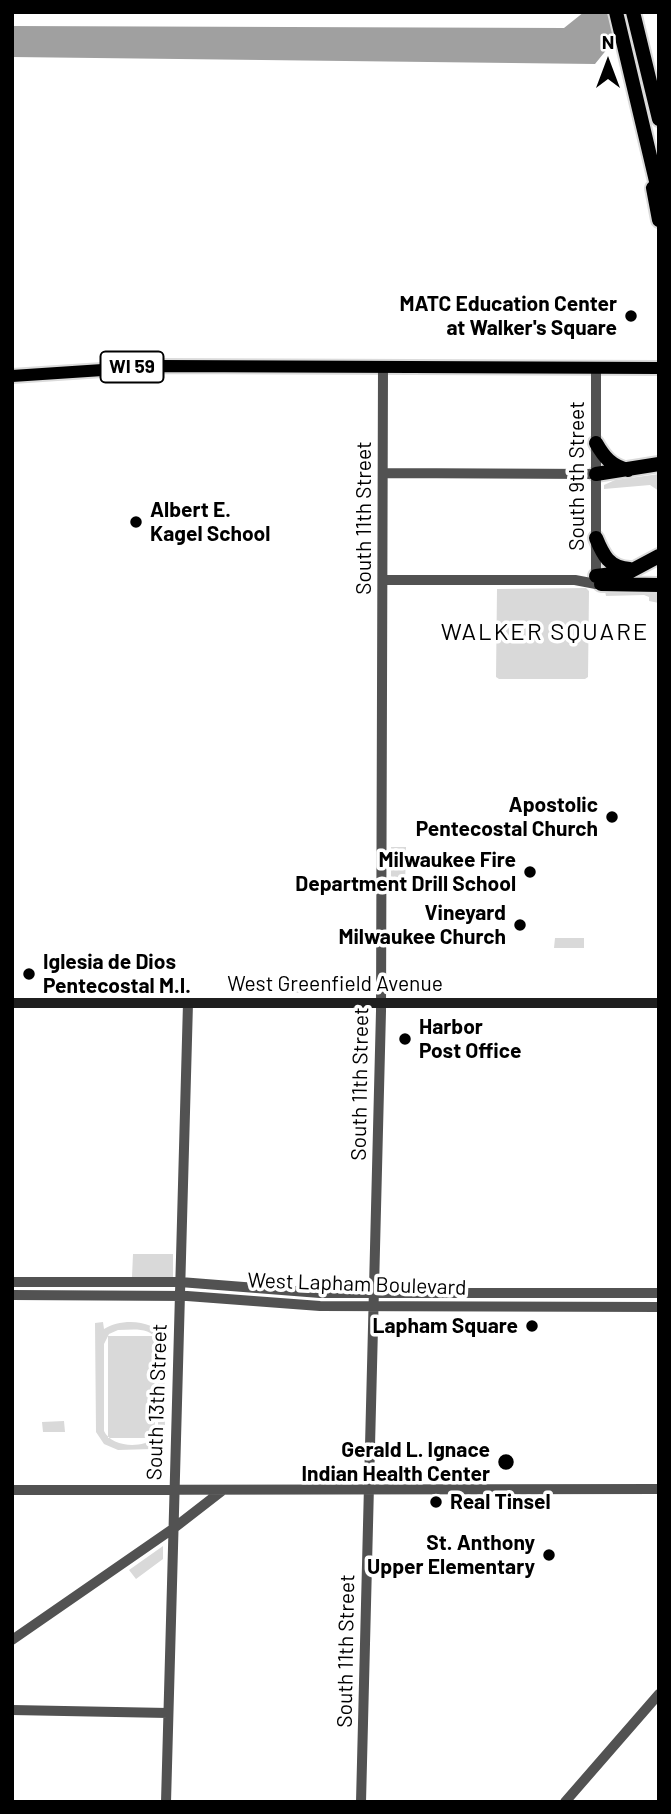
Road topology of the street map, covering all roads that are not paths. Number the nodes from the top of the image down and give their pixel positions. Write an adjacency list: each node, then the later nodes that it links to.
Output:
1 (615, 12): 4 (highway)
2 (633, 12): 3 (highway)
3 (659, 119)
4 (646, 145): 5 (highway); 6 (highway)
5 (659, 194)
6 (659, 220)
7 (383, 367): 8 (main road, WI 59); 10 (main road, WI 59); 15 (street, South 11th Street)
8 (596, 368): 9 (main road, WI 59); 11 (street, South 9th Street)
9 (659, 368)
10 (12, 376)
11 (596, 443): 13 (highway); 16 (street, South 9th Street)
12 (659, 464): 13 (highway)
13 (629, 470): 16 (highway)
14 (659, 471): 16 (highway)
15 (383, 473): 16 (street); 20 (street, South 11th Street)
16 (596, 474): 17 (street, South 9th Street)
17 (596, 538): 19 (highway); 21 (street, South 9th Street)
18 (659, 556): 19 (highway)
19 (638, 568): 21 (highway)
20 (383, 580): 21 (street); 25 (street, South 11th Street)
21 (596, 580): 22 (highway)
22 (659, 585)
23 (12, 1003): 24 (main road, West Greenfield Avenue)
24 (188, 1003): 25 (main road, West Greenfield Avenue); 28 (street, South 13th Street)
25 (381, 1003): 26 (main road, West Greenfield Avenue); 30 (street, South 11th Street)
26 (659, 1003)
27 (12, 1282): 28 (street, West Lapham Boulevard)
28 (180, 1282): 30 (street, West Lapham Boulevard); 32 (street, South 13th Street)
29 (659, 1293): 30 (street, West Lapham Boulevard)
30 (374, 1294): 33 (street, South 11th Street)
31 (12, 1295): 32 (street, West Lapham Boulevard)
32 (179, 1296): 33 (street, West Lapham Boulevard); 38 (street, South 13th Street)
33 (374, 1307): 34 (street, West Lapham Boulevard); 35 (street, South 11th Street)
34 (659, 1307)
35 (369, 1489): 36 (street); 39 (street); 46 (street, South 11th Street)
36 (659, 1489)
37 (12, 1490): 38 (street)
38 (174, 1490): 39 (street); 40 (street, South 13th Street)
39 (223, 1490): 40 (street)
40 (174, 1528): 41 (street); 44 (street, South 13th Street)
41 (12, 1640)
42 (659, 1694): 47 (street)
43 (12, 1710): 44 (street)
44 (169, 1713): 45 (street, South 13th Street)
45 (166, 1802)
46 (361, 1802)
47 (565, 1802)

